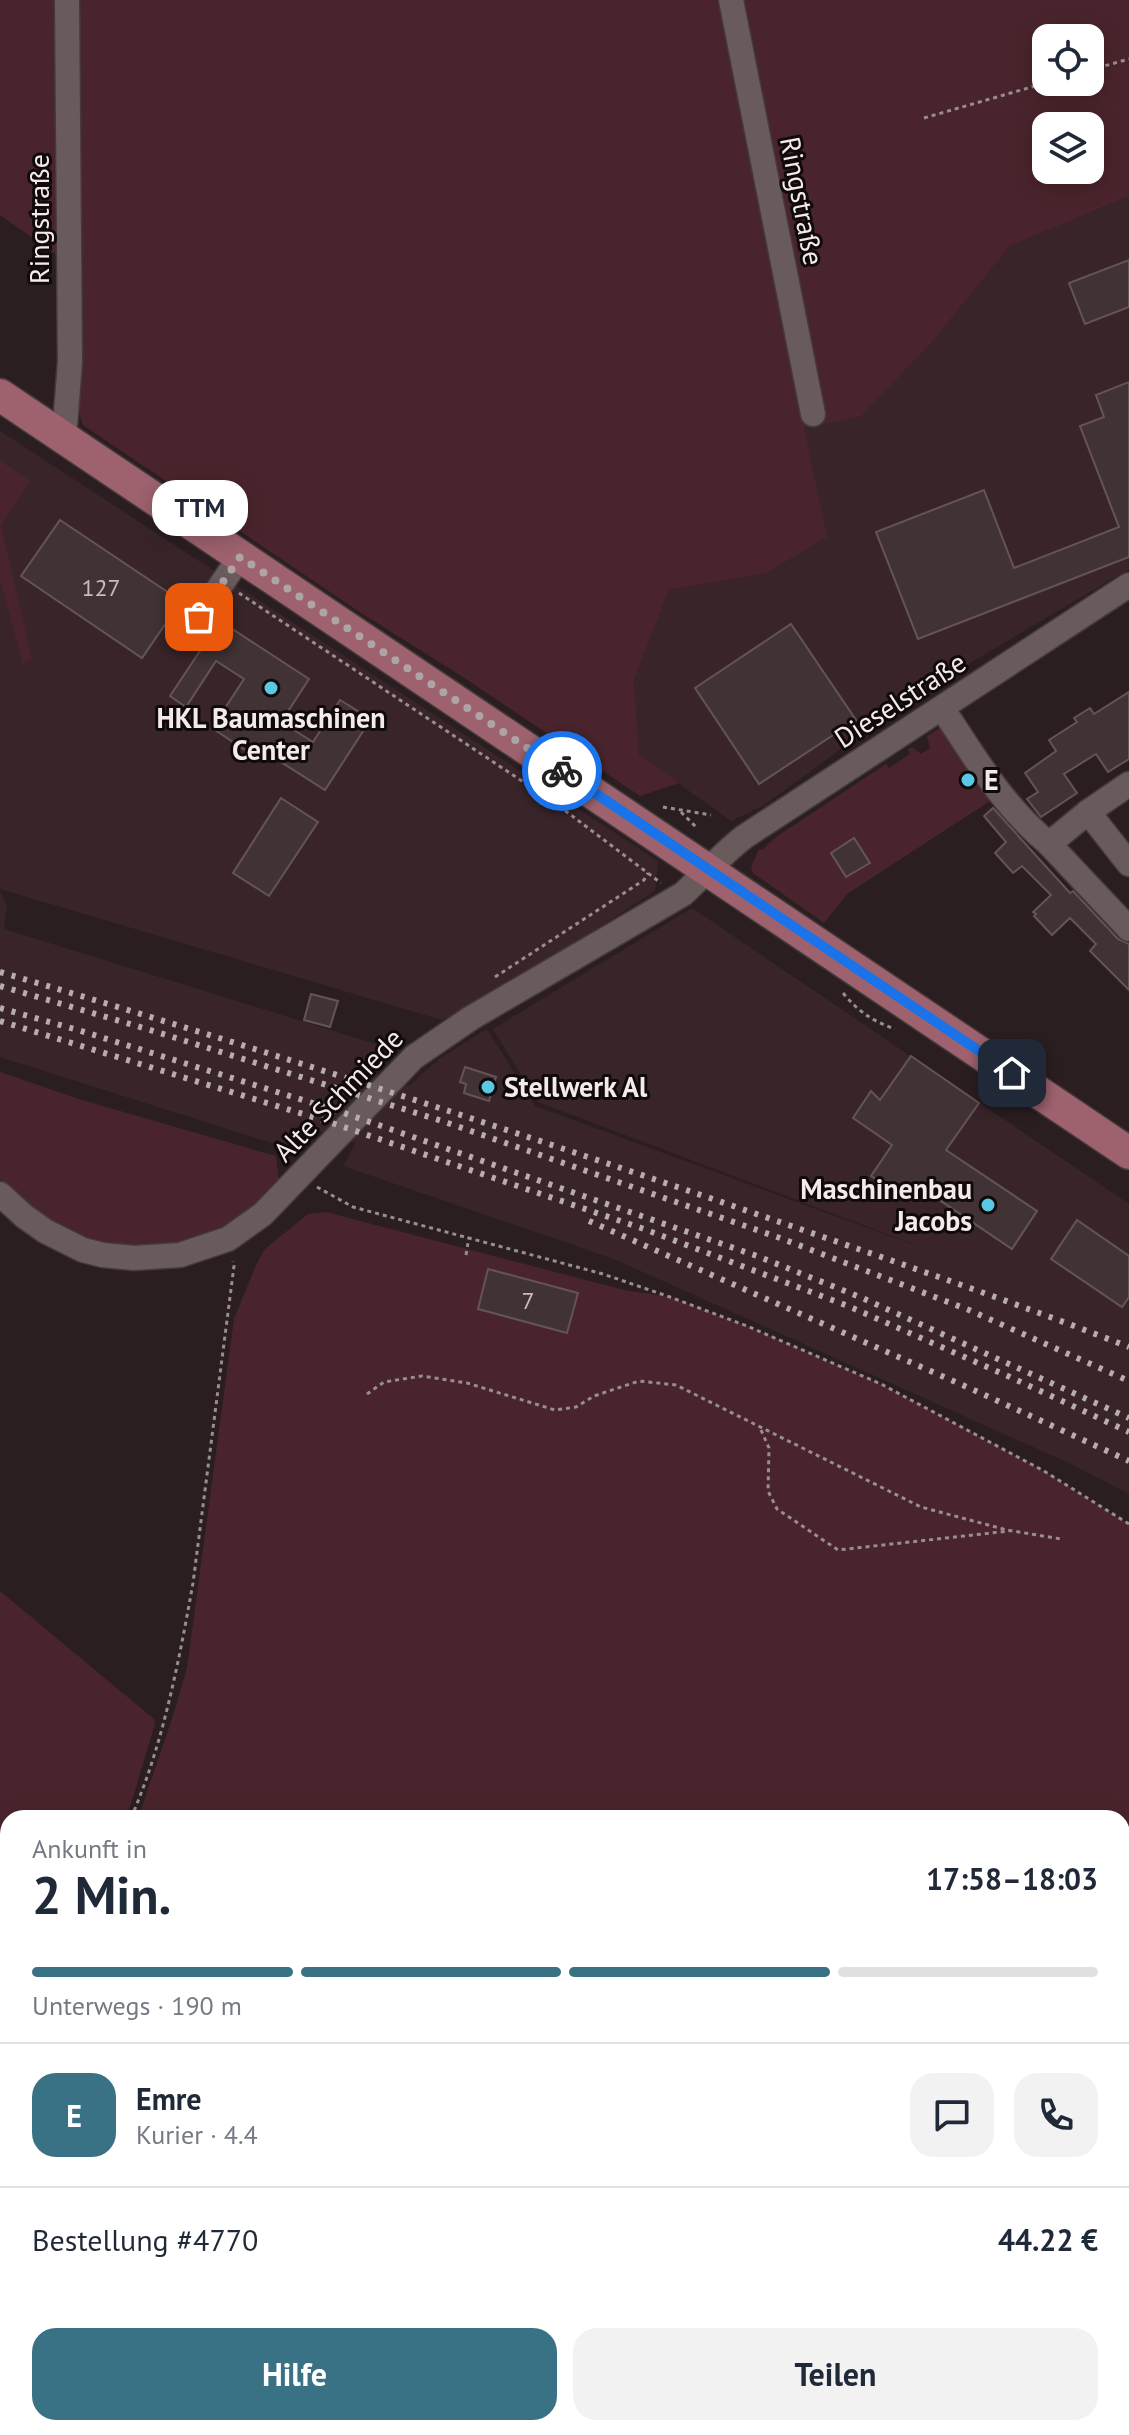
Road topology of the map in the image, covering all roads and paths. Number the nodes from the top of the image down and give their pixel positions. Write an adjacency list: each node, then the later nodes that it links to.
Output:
1 (67, 0): 9 (street, Ringstraße)
2 (731, 0): 8 (street, Ringstraße)
3 (1129, 59): 4 (path)
4 (1104, 66)
5 (1032, 87): 6 (path)
6 (924, 118)
7 (0, 395): 9 (main road)
8 (813, 414)
9 (64, 438): 10 (main road)
10 (231, 569): 12 (street); 22 (main road); 23 (path)
11 (1129, 585): 13 (street, Dieselstraße)
12 (199, 617)
13 (942, 708): 20 (street); 22 (street, Dieselstraße)
14 (1129, 784): 17 (street)
15 (651, 805): 16 (path)
16 (680, 811): 18 (path); 19 (path)
17 (1088, 812): 20 (street); 21 (street)
18 (711, 815)
19 (698, 829)
20 (1049, 844): 25 (street)
21 (1129, 864)
22 (709, 871): 29 (main road); 30 (street, Alte Schmiede)
23 (648, 873): 24 (path); 26 (path)
24 (661, 890)
25 (1129, 929)
26 (495, 977)
27 (840, 988): 28 (path)
28 (895, 1029)
29 (1129, 1153)
30 (300, 1177): 32 (path); 33 (street, Alte Schmiede)
31 (0, 1194): 33 (street, Alte Schmiede)
32 (469, 1237): 34 (path); 37 (path)
33 (228, 1239): 40 (path)
34 (466, 1255)
35 (367, 1394): 36 (path)
36 (761, 1428): 38 (path); 38 (path)
37 (1129, 1524)
38 (1012, 1530): 39 (path)
39 (1061, 1539)
40 (134, 1810)

